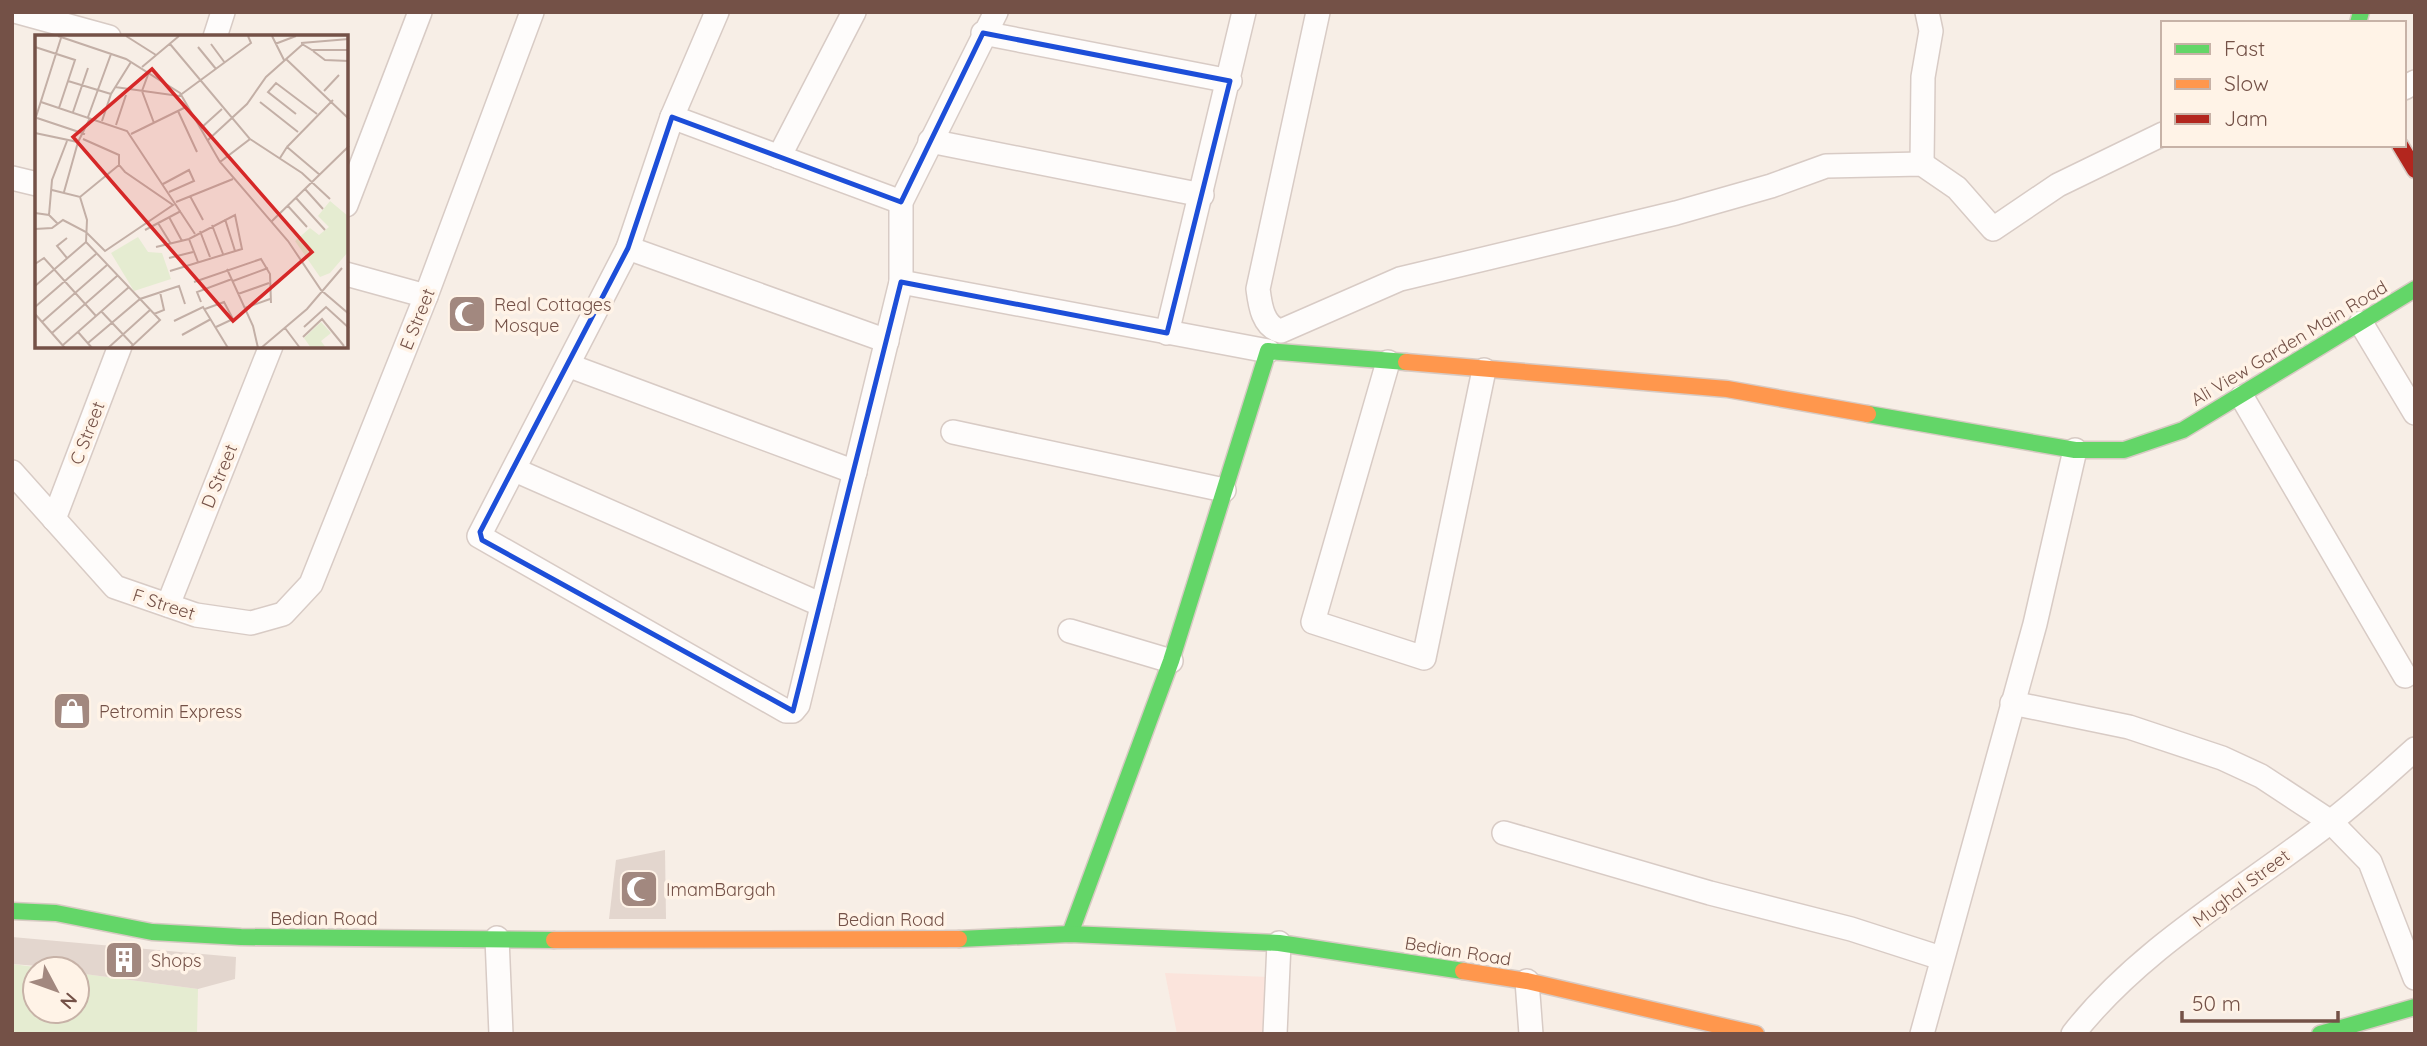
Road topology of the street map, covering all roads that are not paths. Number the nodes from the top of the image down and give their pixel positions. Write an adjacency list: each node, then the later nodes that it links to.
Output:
1 (18, 12): 12 (street)
2 (223, 12): 13 (street)
3 (420, 12): 23 (street)
4 (532, 12): 29 (street, E Street)
5 (717, 12): 15 (street)
6 (854, 12): 19 (street)
7 (996, 12): 11 (street)
8 (1244, 12): 14 (street)
9 (1318, 12): 20 (street)
10 (1927, 12): 20 (street)
11 (983, 33): 14 (street); 17 (street)
12 (102, 35)
13 (216, 35)
14 (1230, 81): 22 (street)
15 (672, 117): 19 (street); 25 (street)
16 (2161, 135): 20 (street)
17 (930, 141): 22 (street); 24 (street)
18 (2401, 147): 21 (street)
19 (779, 157): 24 (street)
20 (1922, 164)
21 (2415, 170)
22 (1202, 195): 31 (street)
23 (348, 200)
24 (901, 202): 27 (street)
25 (628, 248): 32 (street); 37 (street)
26 (348, 275): 29 (street)
27 (901, 282): 31 (street); 32 (street)
28 (2415, 289): 30 (street, Ali View Garden Main Road)
29 (426, 296): 50 (street, E Street)
30 (2361, 323): 39 (street, Ali View Garden Main Road); 40 (street)
31 (1167, 333): 35 (street)
32 (887, 341): 45 (street)
33 (119, 348): 47 (street, C Street)
34 (270, 348): 48 (street, D Street)
35 (1268, 351): 36 (street, Ali View Garden Main Road); 46 (street)
36 (1388, 362): 38 (street, Ali View Garden Main Road); 38 (street)
37 (570, 366): 43 (street); 45 (street)
38 (1484, 370): 42 (street, Ali View Garden Main Road)
39 (2242, 397): 42 (street, Ali View Garden Main Road); 53 (street)
40 (2415, 414)
41 (953, 432): 46 (street)
42 (2075, 450): 54 (street)
43 (515, 470): 49 (street); 49 (street)
44 (12, 472): 47 (street, F Street)
45 (855, 472): 49 (street)
46 (1224, 490): 52 (street)
47 (54, 519): 48 (street, F Street)
48 (168, 605): 50 (street, F Street)
49 (821, 605)
50 (283, 614)
51 (1070, 631): 52 (street)
52 (1171, 661): 59 (street)
53 (2405, 676)
54 (2012, 703): 56 (street); 62 (street)
55 (2415, 749): 56 (street, Mughal Street)
56 (2331, 822): 63 (street); 72 (street, Mughal Street)
57 (1504, 833): 62 (street)
58 (14, 910): 60 (street, Bedian Road)
59 (1070, 934): 60 (street, Bedian Road); 61 (street, Bedian Road)
60 (497, 938): 67 (street)
61 (1279, 943): 64 (street, Bedian Road); 68 (street)
62 (1941, 958): 71 (street)
63 (2415, 978)
64 (1527, 981): 66 (street, Bedian Road); 69 (street)
65 (2415, 1007): 73 (street)
66 (1662, 1024): 70 (street, Bedian Road)
67 (501, 1034)
68 (1275, 1034)
69 (1531, 1034)
70 (1756, 1034)
71 (1922, 1034)
72 (2073, 1034)
73 (2320, 1034)

